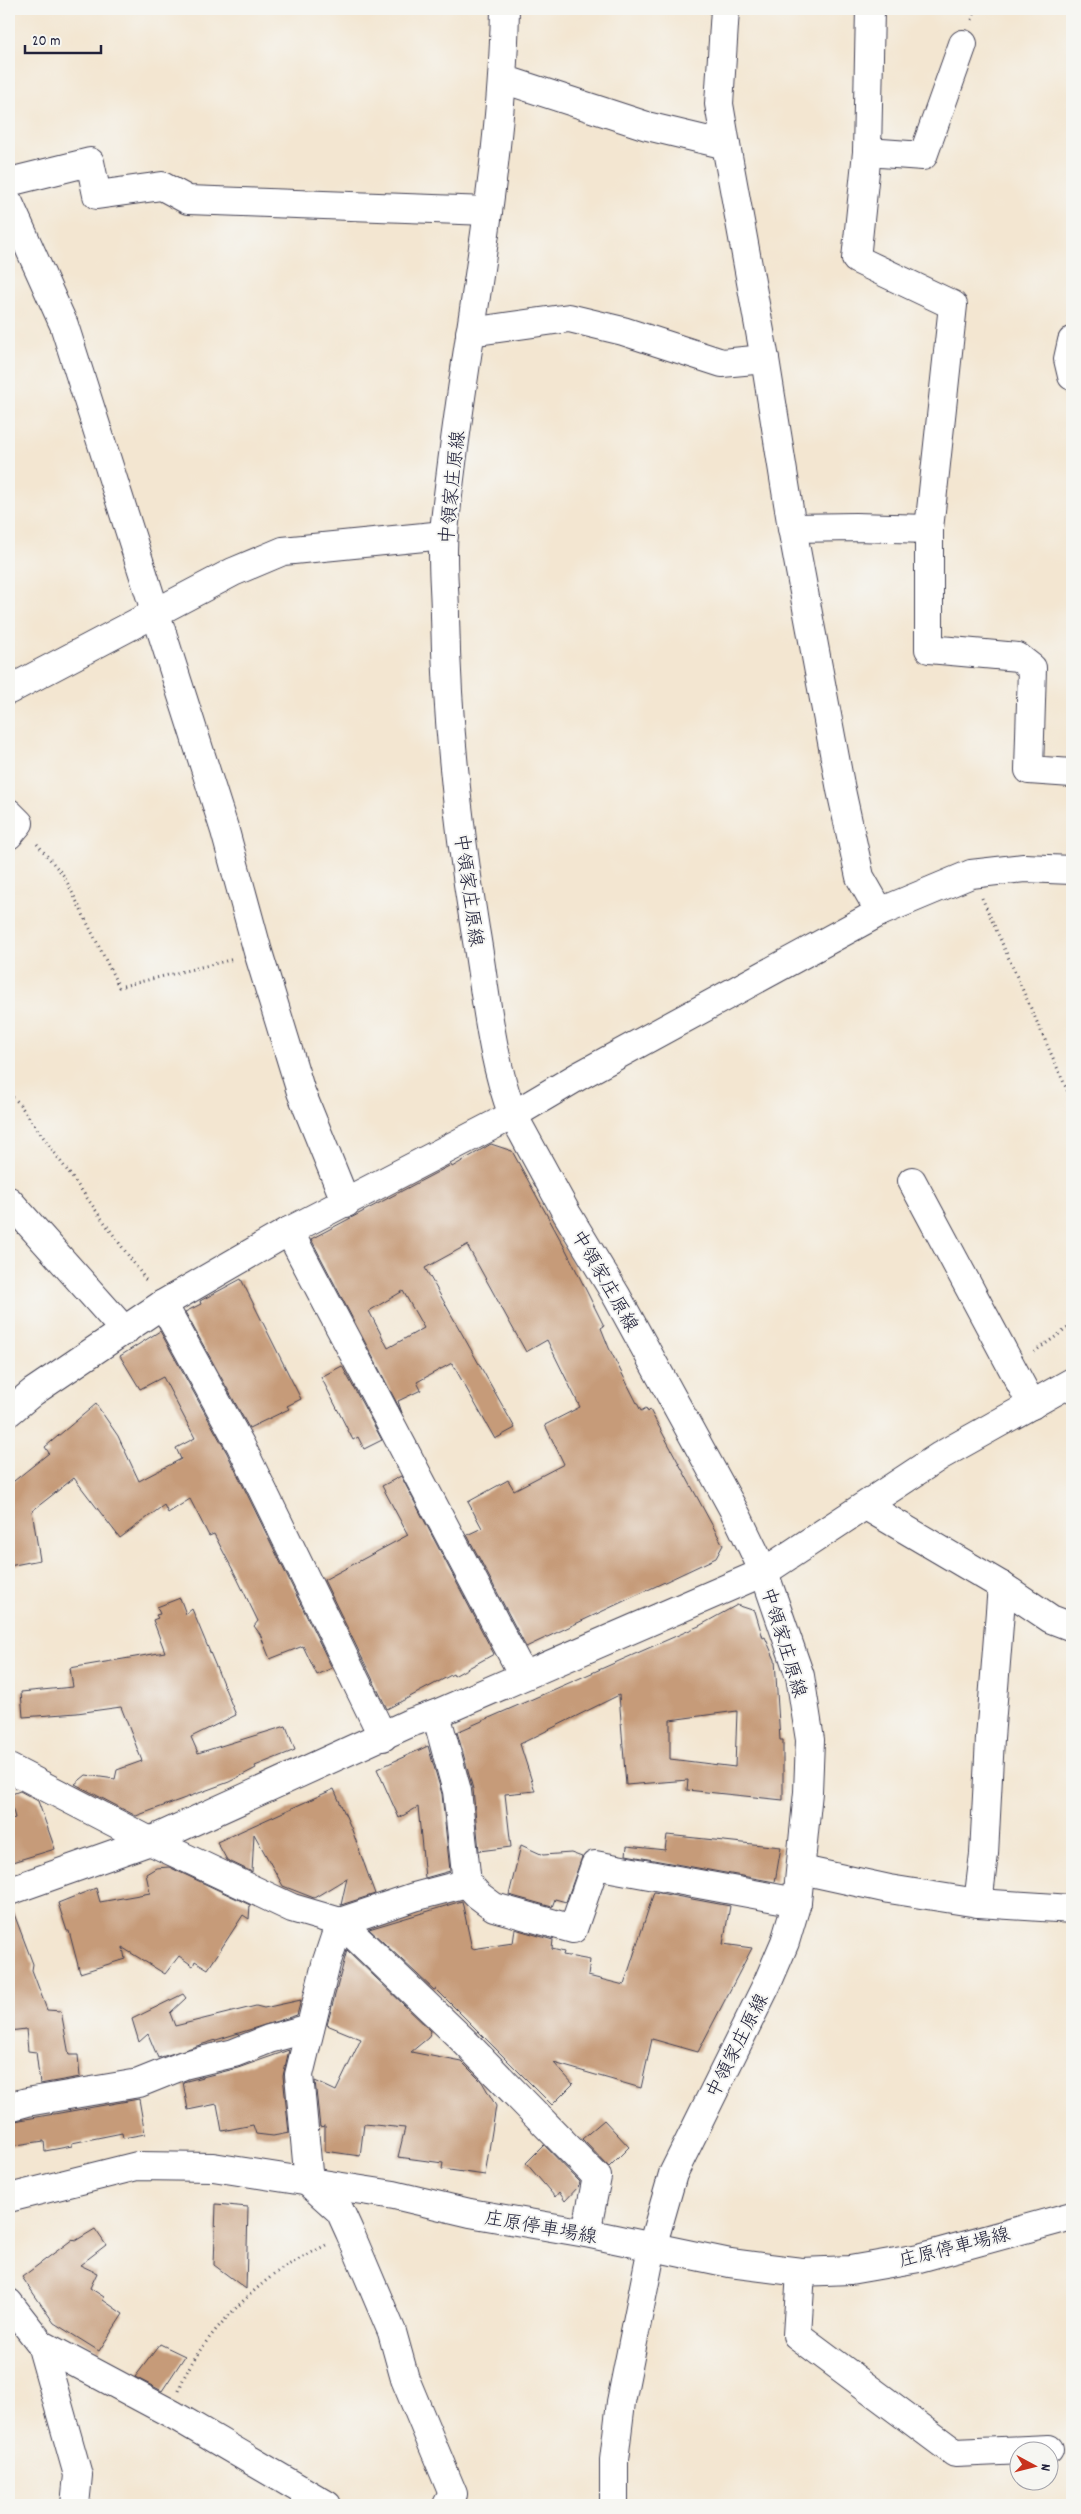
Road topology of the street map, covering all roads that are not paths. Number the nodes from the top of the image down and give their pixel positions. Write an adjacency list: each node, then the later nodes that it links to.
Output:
1 (505, 9): 5 (street, 中領家庄原線)
2 (725, 9): 6 (street)
3 (870, 9): 7 (street)
4 (963, 44): 7 (street)
5 (503, 79): 6 (street); 10 (street, 中領家庄原線)
6 (726, 145): 13 (street)
7 (867, 152): 16 (street)
8 (9, 182): 10 (street)
9 (9, 203): 18 (street)
10 (488, 212): 11 (street, 中領家庄原線)
11 (470, 332): 13 (street); 17 (street, 中領家庄原線)
12 (1072, 341): 14 (street)
13 (765, 359): 15 (street)
14 (1072, 376)
15 (792, 528): 16 (street); 22 (street)
16 (929, 529): 20 (street)
17 (444, 535): 18 (street); 23 (street, 中領家庄原線)
18 (154, 614): 19 (street); 26 (street)
19 (9, 690)
20 (1072, 773)
21 (1072, 870): 22 (street)
22 (880, 912): 23 (street)
23 (512, 1115): 26 (street); 34 (street, 中領家庄原線)
24 (912, 1181): 31 (street)
25 (9, 1201): 29 (street)
26 (346, 1203): 27 (street)
27 (289, 1231): 28 (street); 37 (street)
28 (163, 1304): 29 (street); 39 (street)
29 (125, 1331): 32 (street)
30 (1072, 1382): 31 (street)
31 (1032, 1405): 33 (street)
32 (9, 1412)
33 (866, 1506): 34 (street); 35 (street)
34 (764, 1572): 37 (street); 42 (street, 中領家庄原線)
35 (1002, 1586): 36 (street); 46 (street)
36 (1072, 1626)
37 (523, 1675): 38 (street)
38 (436, 1714): 39 (street); 43 (street)
39 (383, 1737): 41 (street)
40 (9, 1768): 41 (street)
41 (150, 1841): 44 (street); 48 (street)
42 (802, 1870): 45 (street, 中領家庄原線); 46 (street)
43 (467, 1883): 45 (street); 48 (street)
44 (9, 1891)
45 (797, 1902): 55 (street, 中領家庄原線)
46 (978, 1903): 47 (street)
47 (1072, 1910)
48 (340, 1922): 49 (street); 54 (street)
49 (310, 2028): 50 (street); 51 (street)
50 (9, 2107)
51 (309, 2183): 52 (street, 庄原停車場線); 54 (street, 庄原停車場線); 62 (street)
52 (9, 2198)
53 (1072, 2216): 56 (street, 庄原停車場線)
54 (586, 2233): 55 (street, 庄原停車場線)
55 (652, 2247): 56 (street, 庄原停車場線); 63 (street, 中領家庄原線)
56 (801, 2272): 59 (street)
57 (9, 2303): 58 (street)
58 (41, 2344): 60 (street); 61 (street)
59 (1008, 2451)
60 (75, 2505)
61 (327, 2505)
62 (447, 2505)
63 (614, 2505)

